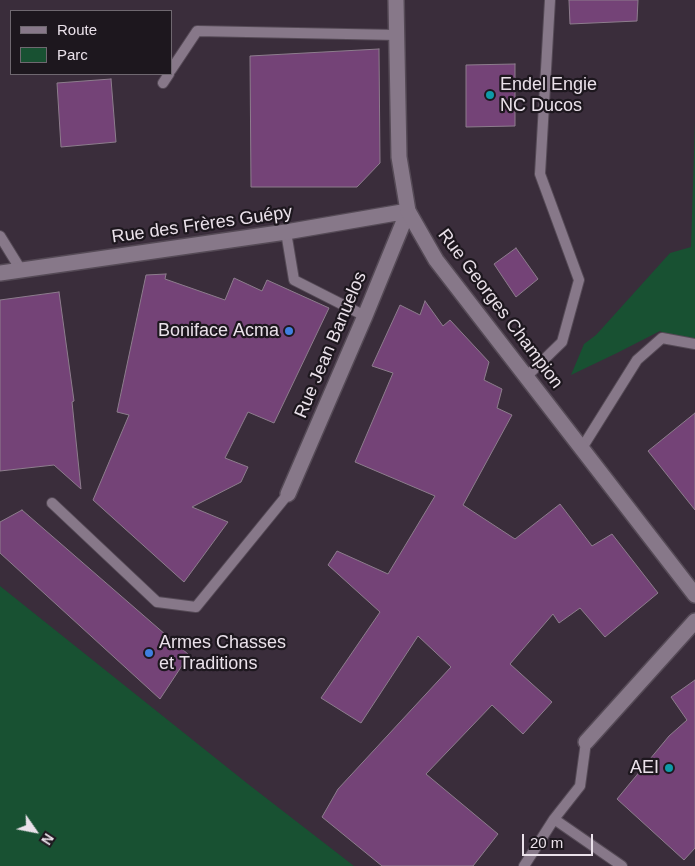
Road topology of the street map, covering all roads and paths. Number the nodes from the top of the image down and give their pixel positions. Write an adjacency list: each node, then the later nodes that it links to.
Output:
1 (396, 0): 3 (street, Rue Georges Champion)
2 (550, 0): 14 (lane)
3 (396, 35): 4 (lane); 7 (street, Rue Georges Champion)
4 (172, 68)
5 (168, 75): 6 (lane)
6 (163, 83)
7 (408, 211): 8 (street, Rue des Frères Guépy); 12 (street, Rue Jean Banuelos); 14 (street, Rue Georges Champion)
8 (286, 232): 10 (street, Rue des Frères Guépy); 12 (lane)
9 (0, 236): 10 (lane)
10 (21, 270): 11 (street, Rue des Frères Guépy)
11 (0, 273)
12 (365, 316): 16 (street, Rue Jean Banuelos)
13 (695, 344): 15 (lane)
14 (526, 376): 15 (street, Rue Georges Champion)
15 (582, 448): 18 (street, Rue Georges Champion)
16 (288, 494): 17 (lane)
17 (52, 503)
18 (695, 595)
19 (695, 621): 20 (street)
20 (586, 742): 21 (lane)
21 (554, 819): 22 (lane); 23 (lane)
22 (524, 866)
23 (622, 866)

